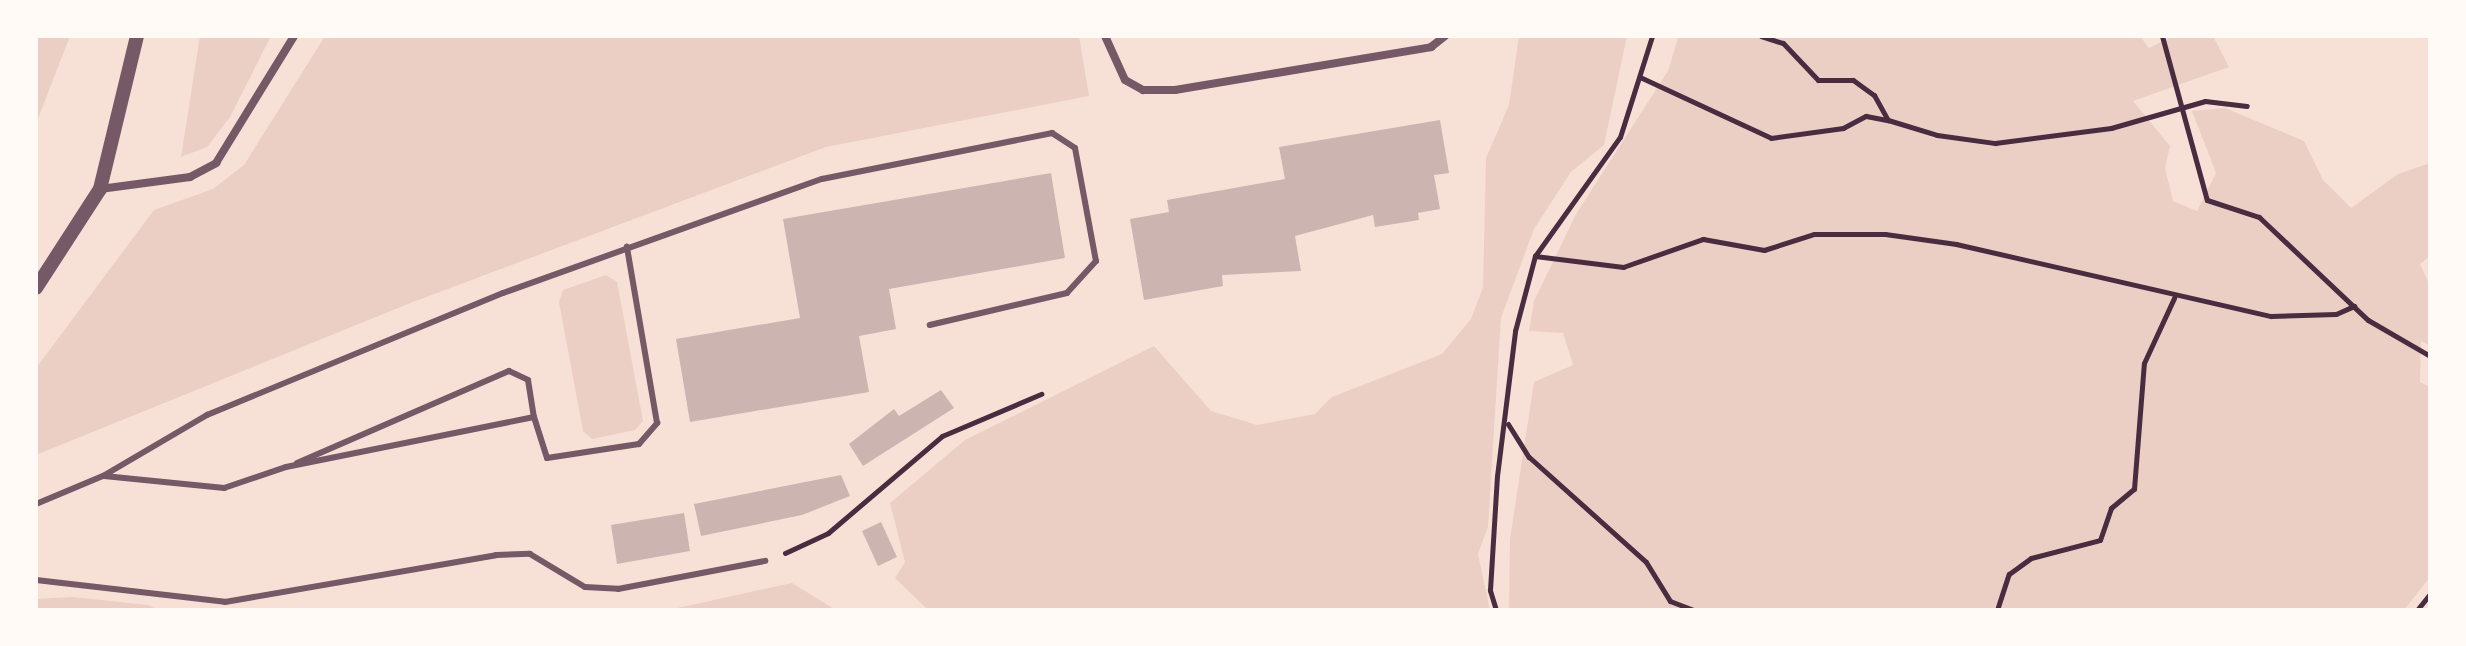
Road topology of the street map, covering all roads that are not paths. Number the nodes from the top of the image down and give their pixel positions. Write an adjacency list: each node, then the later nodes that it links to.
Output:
1 (137, 36): 5 (street)
2 (294, 36): 5 (street)
3 (1105, 36): 4 (street)
4 (1445, 36)
5 (100, 189): 7 (street)
6 (627, 247): 8 (lane); 9 (lane); 11 (lane)
7 (36, 288)
8 (930, 325)
9 (534, 417): 10 (lane); 10 (lane)
10 (286, 467): 11 (lane)
11 (103, 476): 12 (lane)
12 (36, 504)
13 (765, 561): 14 (lane)
14 (36, 580)

